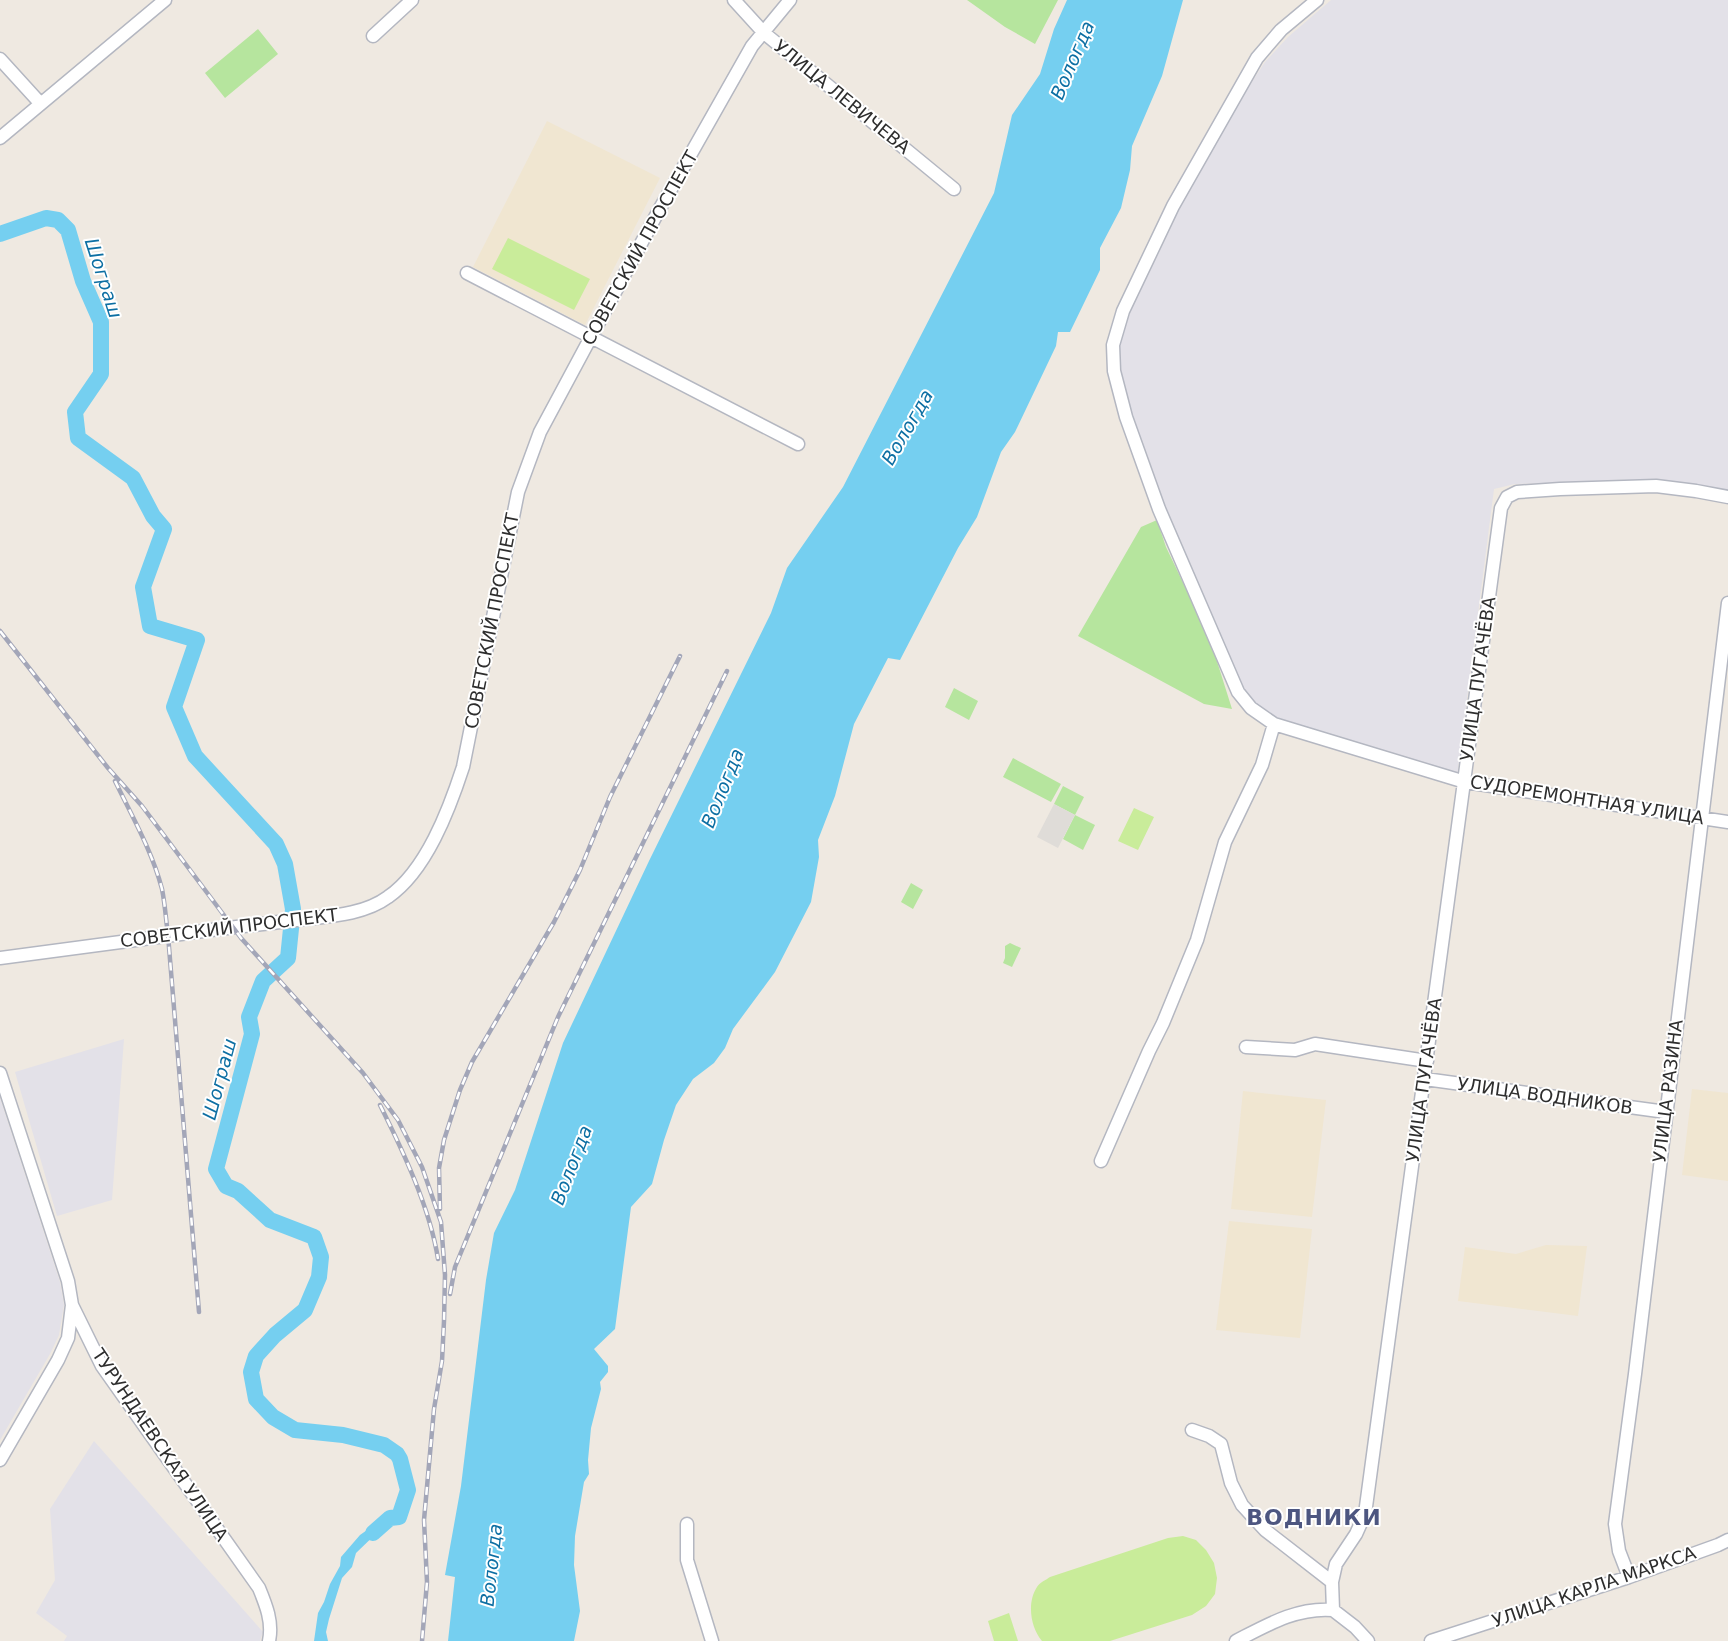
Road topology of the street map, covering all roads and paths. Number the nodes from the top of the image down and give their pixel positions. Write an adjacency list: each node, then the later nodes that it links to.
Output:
1 (165, 0): 9 (street)
2 (412, 0): 7 (street)
3 (734, 0): 6 (street, УЛИЦА ЛЕВИЧЕВА)
4 (790, 0): 6 (street, СОВЕТСКИЙ ПРОСПЕКТ)
5 (1317, 0): 17 (street, СУДОРЕМОНТНАЯ УЛИЦА)
6 (764, 32): 11 (street, УЛИЦА ЛЕВИЧЕВА); 13 (street, СОВЕТСКИЙ ПРОСПЕКТ)
7 (373, 36)
8 (0, 59): 9 (street)
9 (40, 103): 10 (street)
10 (0, 138)
11 (954, 189)
12 (467, 273): 13 (street)
13 (592, 337): 14 (street); 21 (street, СОВЕТСКИЙ ПРОСПЕКТ)
14 (798, 444)
15 (1728, 497): 18 (street, УЛИЦА ПУГАЧЁВА)
16 (1728, 603): 19 (street, УЛИЦА РАЗИНА)
17 (1274, 724): 18 (street, СУДОРЕМОНТНАЯ УЛИЦА); 27 (street)
18 (1465, 782): 19 (street, СУДОРЕМОНТНАЯ УЛИЦА); 23 (street, УЛИЦА ПУГАЧЁВА)
19 (1702, 818): 20 (street, СУДОРЕМОНТНАЯ УЛИЦА); 26 (street, УЛИЦА РАЗИНА)
20 (1728, 822)
21 (0, 958)
22 (1246, 1047): 23 (street)
23 (1427, 1061): 25 (street, УЛИЦА ПУГАЧЁВА)
24 (0, 1073): 28 (street, ТУРУНДАЕВСКАЯ УЛИЦА)
25 (1425, 1079): 26 (street, УЛИЦА ВОДНИКОВ); 34 (street, УЛИЦА ПУГАЧЁВА)
26 (1666, 1112): 33 (street, УЛИЦА РАЗИНА)
27 (1101, 1161)
28 (72, 1305): 30 (street); 36 (street, ТУРУНДАЕВСКАЯ УЛИЦА)
29 (1192, 1430): 34 (street)
30 (0, 1460)
31 (686, 1524): 37 (street)
32 (1728, 1540): 33 (street, УЛИЦА КАРЛА МАРКСА)
33 (1629, 1577): 40 (street, УЛИЦА КАРЛА МАРКСА)
34 (1332, 1582): 35 (street, УЛИЦА ПУГАЧЁВА)
35 (1333, 1610): 38 (street); 39 (street)
36 (269, 1641)
37 (712, 1641)
38 (1236, 1641)
39 (1368, 1641)
40 (1430, 1641)

